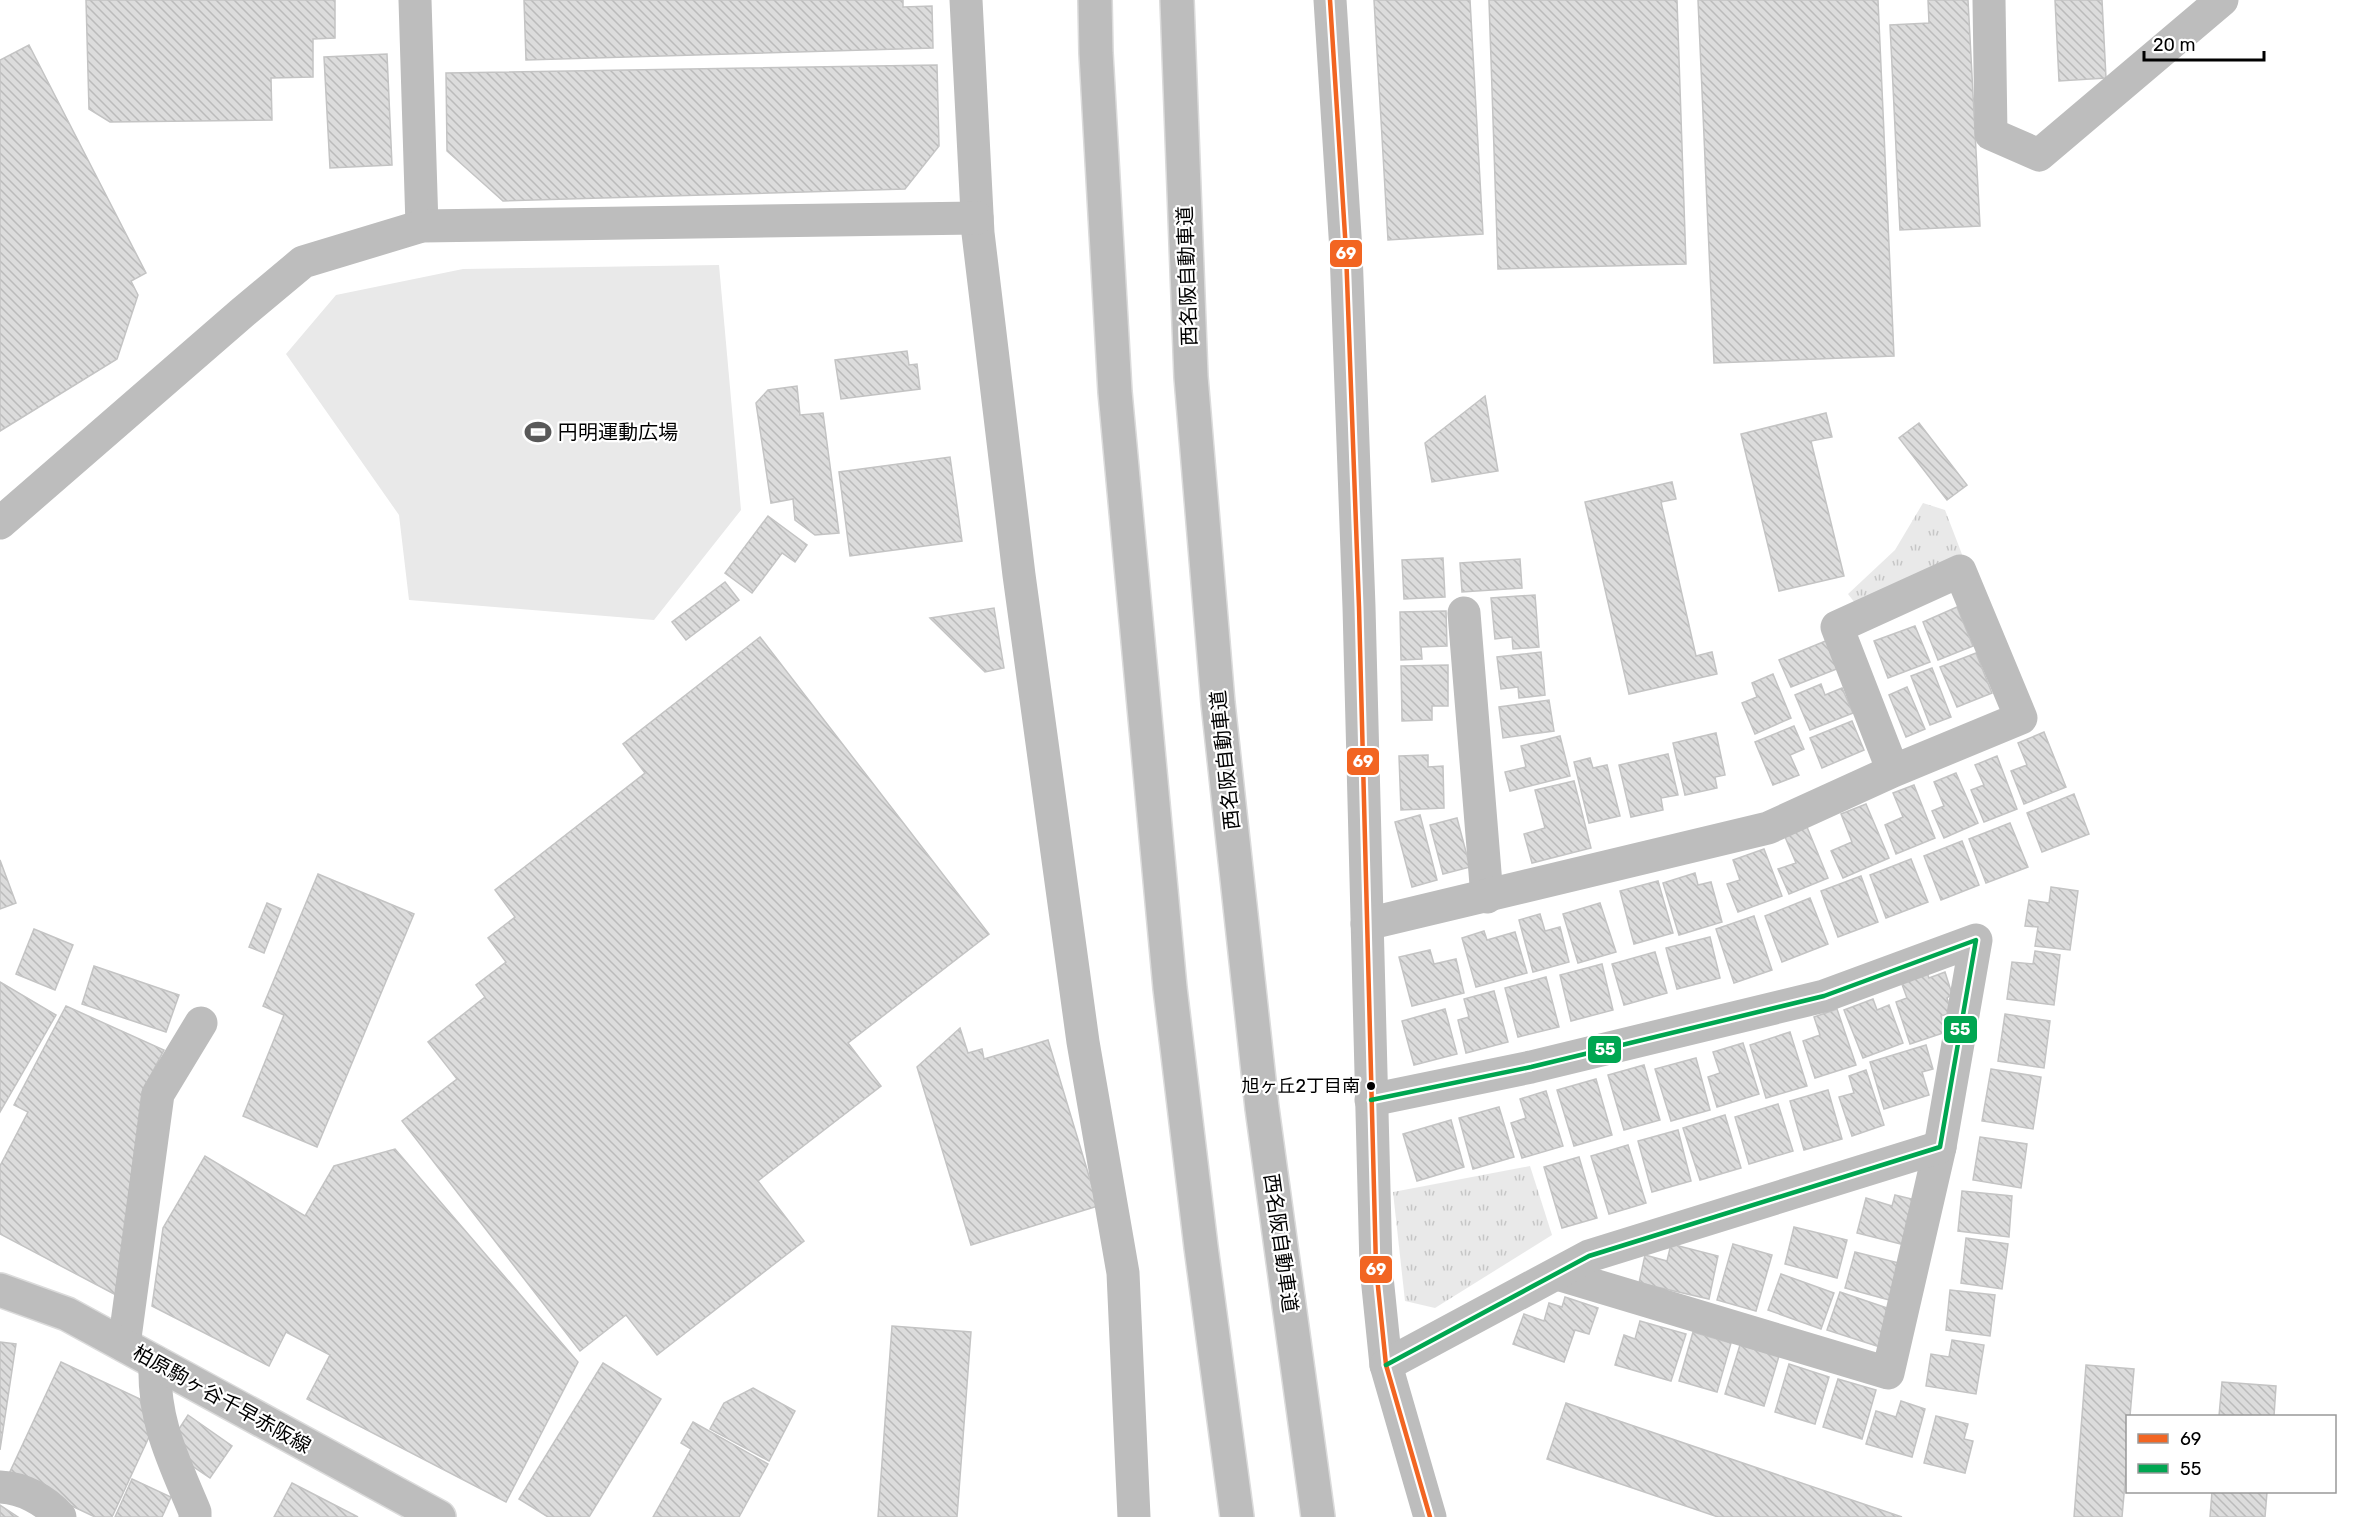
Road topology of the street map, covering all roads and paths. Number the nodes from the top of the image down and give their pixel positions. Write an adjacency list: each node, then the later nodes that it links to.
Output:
1 (415, 0): 9 (main road)
2 (966, 0): 8 (main road)
3 (1095, 0): 28 (main road)
4 (1177, 0): 29 (main road, 西名阪自動車道)
5 (1330, 0): 14 (main road)
6 (1989, 0): 7 (main road)
7 (2222, 0)
8 (977, 218): 9 (main road); 27 (main road)
9 (422, 226): 10 (main road)
10 (0, 523)
11 (1464, 613): 13 (main road)
12 (1893, 771): 12 (main road); 13 (main road)
13 (1487, 897): 14 (main road)
14 (1367, 924): 16 (main road)
15 (201, 1023): 20 (main road)
16 (1371, 1100): 17 (main road); 22 (main road)
17 (1940, 1147): 18 (main road); 18 (main road)
18 (1557, 1274): 22 (main road)
19 (0, 1290): 20 (main road, 柏原駒ヶ谷千早赤阪線)
20 (124, 1345): 21 (main road, 柏原駒ヶ谷千早赤阪線)
21 (155, 1362): 25 (main road); 26 (main road, 柏原駒ヶ谷千早赤阪線)
22 (1386, 1365): 30 (main road)
23 (0, 1487): 24 (main road)
24 (60, 1517)
25 (195, 1517)
26 (439, 1517)
27 (1134, 1517)
28 (1237, 1517)
29 (1318, 1517)
30 (1430, 1517)

